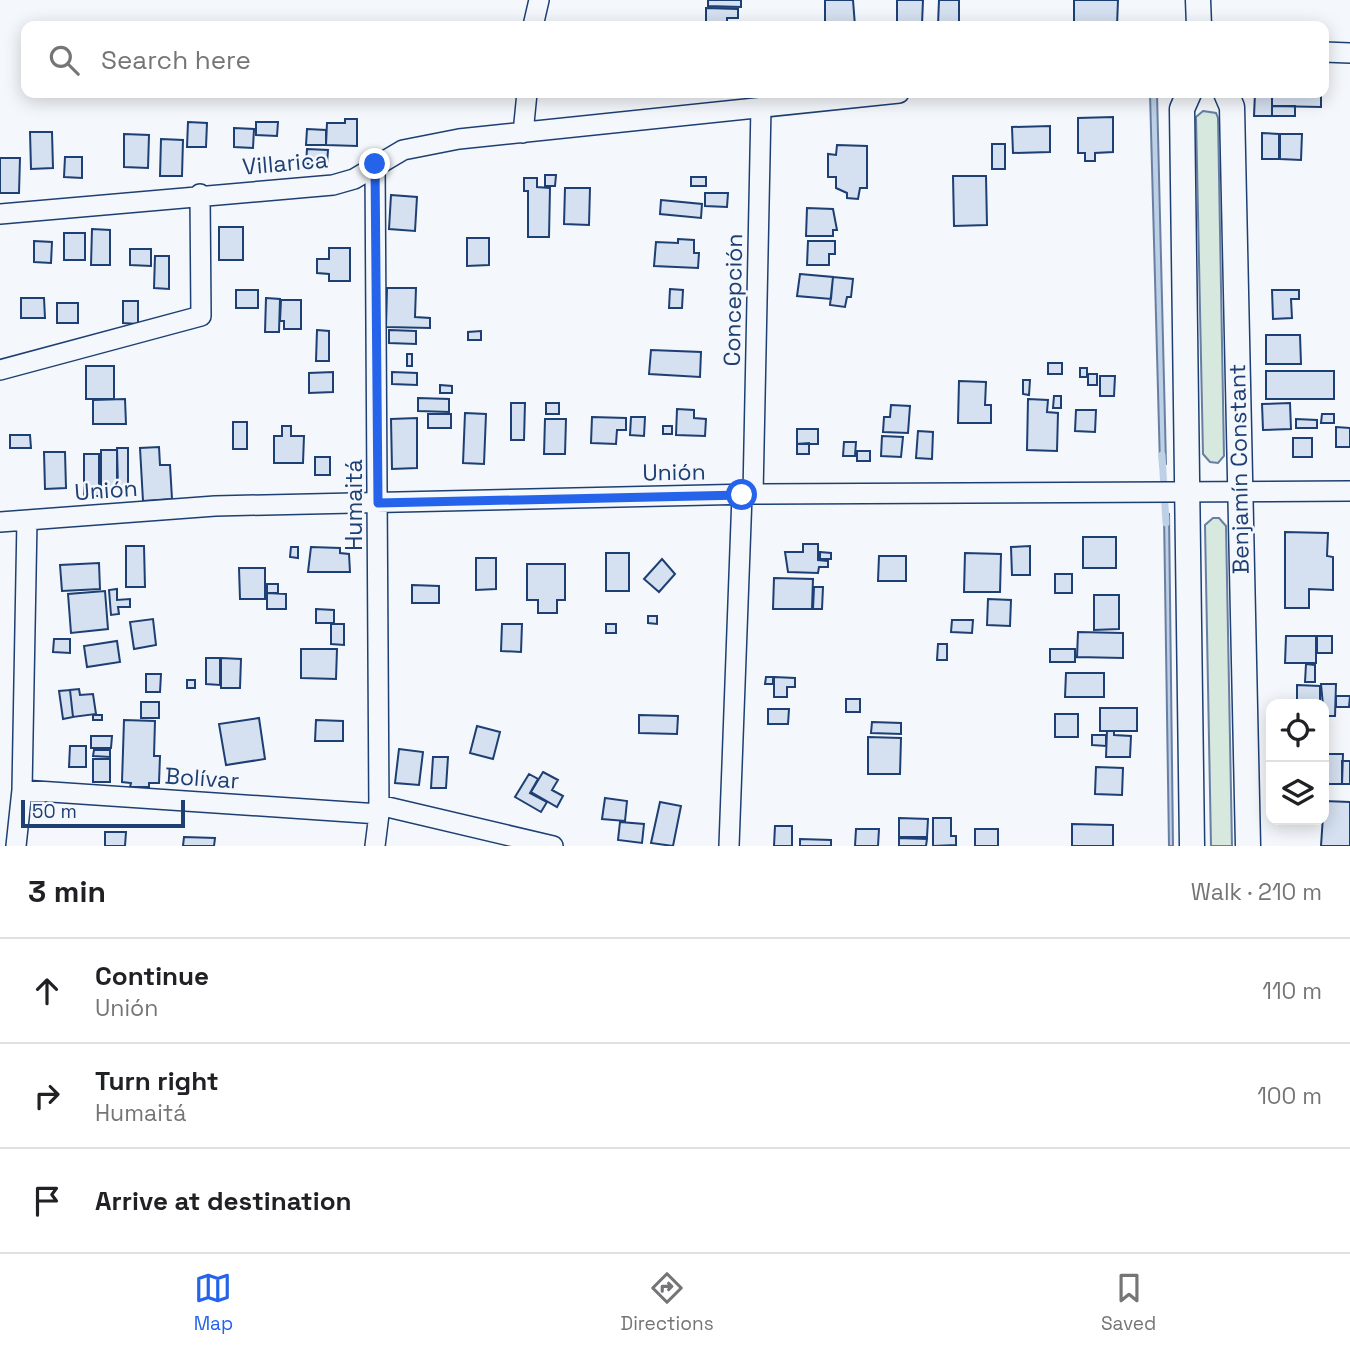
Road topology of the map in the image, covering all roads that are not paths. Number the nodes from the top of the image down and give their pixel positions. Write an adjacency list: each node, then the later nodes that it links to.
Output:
1 (539, 0): 3 (street)
2 (1198, 0): 4 (street)
3 (534, 21)
4 (1199, 21)
5 (1329, 52): 6 (street)
6 (1350, 53)
7 (526, 98): 12 (street)
8 (850, 98): 11 (street, Villarica)
9 (1187, 98): 18 (street)
10 (1228, 98): 19 (street, Benjamín Constant)
11 (761, 107): 12 (street, Villarica); 20 (street, Concepción)
12 (523, 133): 13 (street, Villarica)
13 (375, 164): 14 (street, Villarica); 21 (street, Humaitá)
14 (200, 194): 15 (street, Villarica); 16 (street)
15 (0, 214)
16 (0, 370)
17 (1350, 491): 19 (street, Unión)
18 (1172, 492): 19 (street, Unión); 20 (street, Unión); 30 (street)
19 (1239, 492): 31 (street, Benjamín Constant)
20 (747, 495): 21 (street, Unión); 29 (street, Concepción)
21 (378, 503): 22 (street, Unión); 25 (street, Humaitá)
22 (27, 520): 23 (street, Unión); 24 (street)
23 (0, 522)
24 (22, 790): 25 (street, Bolívar); 26 (street)
25 (379, 810): 27 (street, Humaitá); 28 (street, Bolívar)
26 (16, 846)
27 (375, 846)
28 (553, 846)
29 (729, 846)
30 (1192, 846)
31 (1248, 846)

